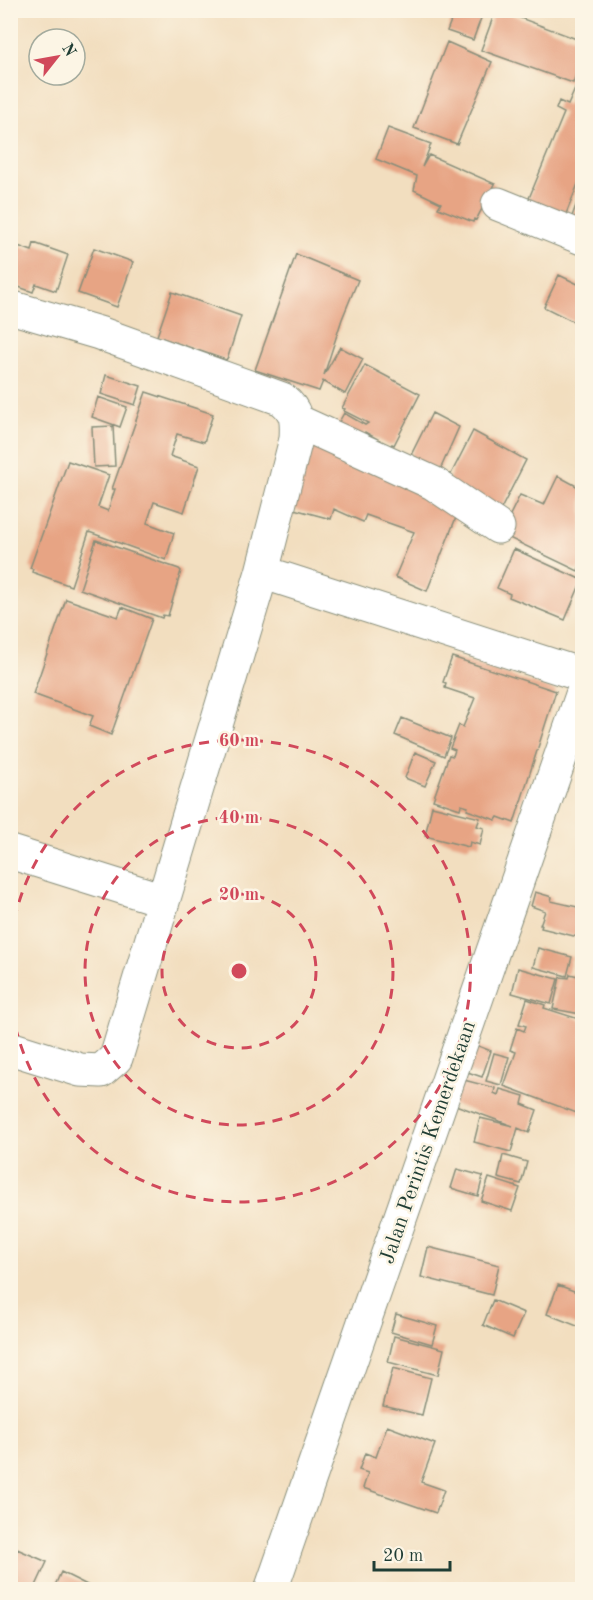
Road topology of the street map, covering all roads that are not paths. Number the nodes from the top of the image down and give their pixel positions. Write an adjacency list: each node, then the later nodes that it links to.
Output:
1 (498, 204): 2 (street)
2 (582, 238)
3 (10, 307): 4 (street)
4 (297, 421): 5 (street); 6 (street)
5 (498, 527)
6 (262, 572): 7 (street); 10 (street)
7 (582, 675)
8 (582, 695): 12 (street, Jalan Perintis Kemerdekaan)
9 (10, 852): 10 (street)
10 (163, 900): 11 (street)
11 (10, 1048)
12 (271, 1590)

